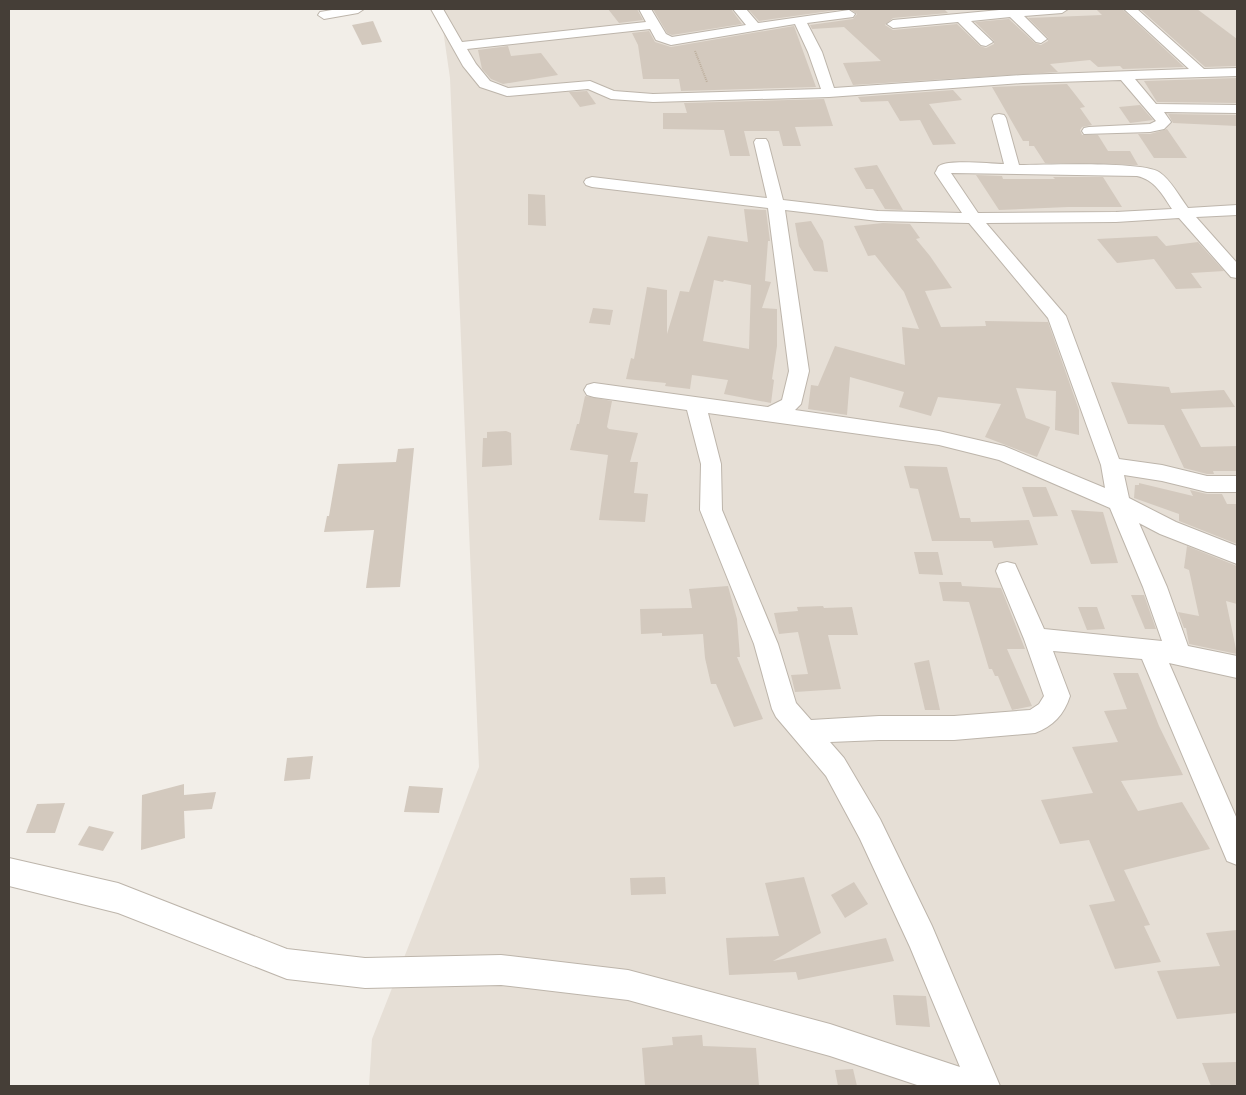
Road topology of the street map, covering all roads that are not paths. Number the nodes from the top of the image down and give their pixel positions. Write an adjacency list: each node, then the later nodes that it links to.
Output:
1 (358, 9): 9 (street)
2 (437, 9): 17 (street)
3 (645, 9): 13 (street)
4 (739, 9): 14 (street)
5 (1062, 9): 7 (street)
6 (1130, 9): 18 (street)
7 (1012, 12): 10 (street); 15 (street)
8 (849, 14): 11 (street)
9 (324, 15)
10 (960, 17): 12 (street); 16 (street)
11 (799, 20): 14 (street); 21 (street)
12 (893, 24)
13 (654, 25): 14 (street); 17 (street)
14 (755, 27)
15 (1041, 39)
16 (986, 42)
17 (458, 46): 21 (street)
18 (1201, 72): 19 (street); 20 (street)
19 (1237, 72)
20 (1124, 74): 21 (street); 22 (street)
21 (828, 93)
22 (1153, 108): 23 (street); 25 (street)
23 (1237, 109)
24 (999, 118): 27 (street)
25 (1089, 131)
26 (761, 142): 29 (street)
27 (1013, 169): 31 (street); 32 (street)
28 (592, 182): 29 (street)
29 (776, 204): 32 (street); 36 (street)
30 (1237, 210): 31 (street)
31 (1184, 214): 32 (street); 33 (street)
32 (974, 219): 37 (street)
33 (1237, 273)
34 (594, 390): 35 (street)
35 (696, 404): 36 (street); 46 (street)
36 (770, 414): 39 (street)
37 (1111, 465): 38 (street); 39 (street)
38 (1237, 484)
39 (1119, 503): 40 (street); 44 (street)
40 (1237, 554)
41 (1007, 571): 42 (street)
42 (1036, 639): 43 (street); 46 (street)
43 (1150, 649): 44 (street); 47 (street)
44 (1178, 655): 45 (street)
45 (1237, 667)
46 (804, 732): 50 (street)
47 (1237, 852)
48 (9, 872): 49 (street)
49 (968, 1086)
50 (984, 1086)

